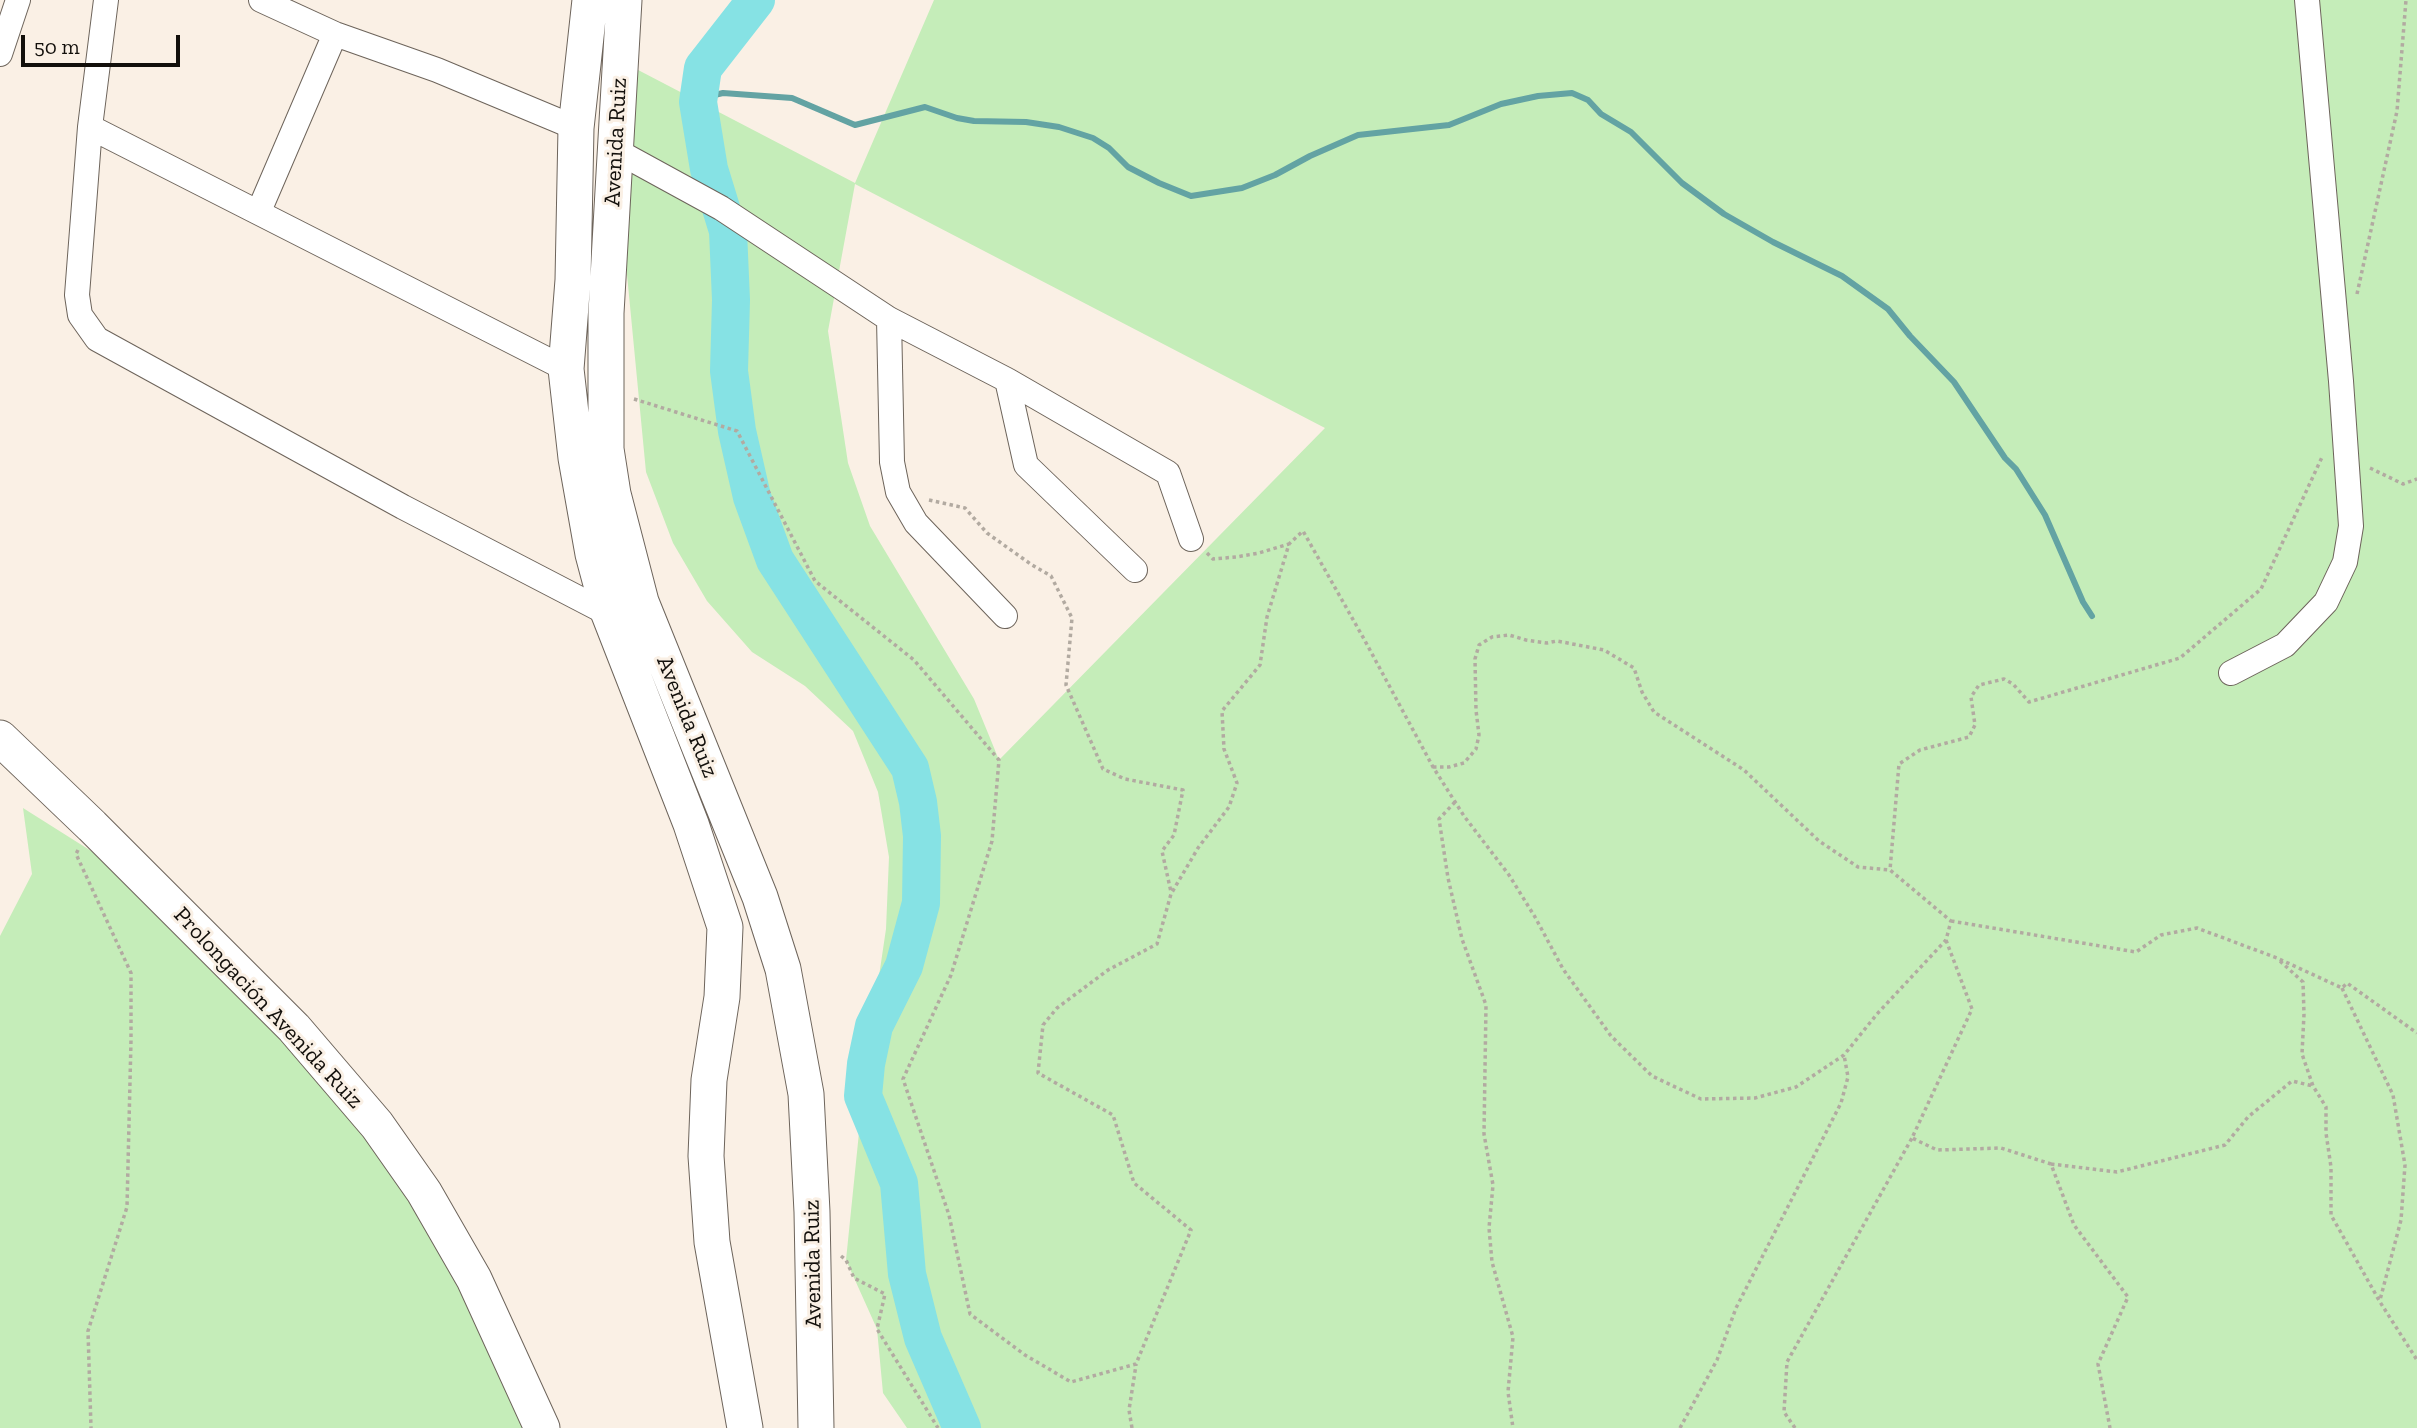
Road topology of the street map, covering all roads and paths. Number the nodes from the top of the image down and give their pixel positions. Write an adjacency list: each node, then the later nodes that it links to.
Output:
1 (18, 0): 9 (street)
2 (106, 0): 10 (street)
3 (261, 0): 8 (street)
4 (590, 0): 11 (street, Avenida Ruiz)
5 (624, 0): 12 (street, Avenida Ruiz)
6 (2307, 0): 19 (street)
7 (2406, 0): 14 (path)
8 (335, 34): 11 (street); 13 (street)
9 (0, 54)
10 (90, 127): 13 (street); 25 (street)
11 (576, 128): 16 (street, Avenida Ruiz)
12 (615, 150): 15 (street); 25 (street, Avenida Ruiz)
13 (259, 211): 16 (street)
14 (2356, 301)
15 (889, 319): 17 (street); 21 (street)
16 (566, 369): 25 (street, Avenida Ruiz)
17 (1007, 380): 22 (street); 24 (street)
18 (633, 399): 46 (path)
19 (2346, 446): 20 (path); 27 (street); 32 (path)
20 (2417, 479)
21 (898, 492): 26 (street); 33 (path)
22 (1191, 539): 23 (path)
23 (1289, 544): 29 (path); 33 (path)
24 (1135, 570)
25 (625, 608): 49 (street, Avenida Ruiz); 50 (street, Avenida Ruiz)
26 (1005, 616)
27 (2231, 673)
28 (0, 738): 31 (street, Prolongación Avenida Ruiz)
29 (1433, 767): 30 (path); 32 (path)
30 (1455, 802): 39 (path); 53 (path)
31 (92, 826): 47 (path); 48 (street, Prolongación Avenida Ruiz)
32 (1890, 870): 34 (path)
33 (1171, 894): 46 (path)
34 (1951, 921): 35 (path); 36 (path)
35 (1946, 940): 39 (path); 41 (path)
36 (2277, 958): 37 (path); 40 (path)
37 (2342, 988): 38 (path); 44 (path)
38 (2417, 1033)
39 (1844, 1055): 54 (path)
40 (2314, 1086): 42 (path); 44 (path)
41 (1912, 1138): 42 (path); 55 (path)
42 (2050, 1164): 56 (path)
43 (838, 1253): 51 (path)
44 (2380, 1302): 45 (path)
45 (2417, 1360)
46 (1136, 1364): 52 (path)
47 (91, 1428)
48 (542, 1428)
49 (745, 1428)
50 (816, 1428)
51 (938, 1428)
52 (1132, 1428)
53 (1513, 1428)
54 (1680, 1428)
55 (1794, 1428)
56 (2110, 1428)

